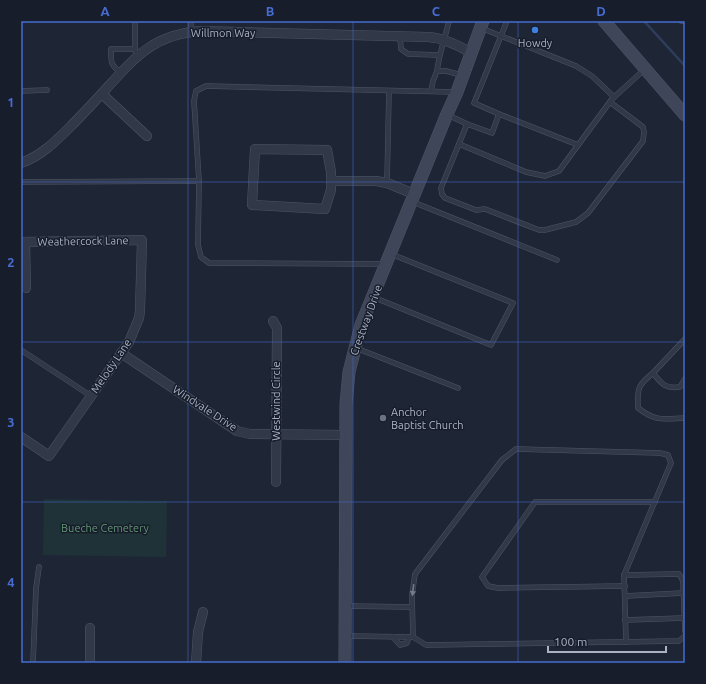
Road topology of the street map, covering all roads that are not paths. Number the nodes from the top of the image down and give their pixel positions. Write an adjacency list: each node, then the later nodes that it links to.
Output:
1 (135, 21): 13 (lane)
2 (191, 21): 9 (lane)
3 (449, 21): 12 (lane)
4 (507, 21): 10 (lane)
5 (604, 21): 16 (main road)
6 (681, 21): 7 (lane)
7 (684, 21)
8 (482, 24): 10 (lane); 14 (main road, Crestway Drive)
9 (191, 32): 11 (street, Willmon Way); 13 (street, Willmon Way)
10 (501, 36): 26 (lane); 29 (lane)
11 (400, 37): 12 (street, Willmon Way); 15 (lane)
12 (444, 40): 14 (street, Willmon Way); 15 (lane)
13 (135, 53): 18 (street, Willmon Way); 18 (lane)
14 (471, 53): 19 (main road, Crestway Drive)
15 (439, 55): 17 (lane)
16 (645, 69): 26 (lane); 30 (main road)
17 (437, 71): 19 (lane); 23 (lane)
18 (121, 73): 25 (street, Willmon Way)
19 (463, 76): 24 (main road, Crestway Drive)
20 (48, 90): 21 (lane)
21 (21, 91)
22 (389, 91): 23 (lane); 36 (lane); 39 (lane)
23 (431, 91): 24 (lane)
24 (457, 92): 28 (main road, Crestway Drive)
25 (102, 94): 32 (street); 35 (street, Willmon Way)
26 (614, 97): 27 (lane)
27 (610, 102): 33 (lane); 34 (lane)
28 (446, 114): 31 (lane); 40 (main road, Crestway Drive)
29 (499, 114): 31 (lane); 34 (lane)
30 (685, 115)
31 (467, 124): 33 (lane)
32 (147, 136)
33 (459, 144): 34 (lane)
34 (578, 145)
35 (21, 163)
36 (199, 181): 38 (lane); 43 (lane)
37 (331, 181): 37 (street); 39 (street)
38 (21, 182)
39 (387, 183): 40 (street)
40 (413, 197): 43 (main road, Crestway Drive); 44 (lane)
41 (142, 240): 42 (street, Weathercock Lane); 51 (street, Melody Lane)
42 (23, 242): 45 (street, Weathercock Lane)
43 (388, 259): 46 (main road, Crestway Drive); 46 (lane)
44 (556, 260)
45 (26, 288)
46 (373, 297): 49 (main road, Crestway Drive)
47 (273, 321): 57 (street, Westwind Circle)
48 (685, 339): 52 (lane)
49 (354, 347): 54 (lane); 58 (main road, Crestway Drive)
50 (21, 350): 55 (lane)
51 (121, 353): 55 (street, Melody Lane); 57 (street, Windvale Drive)
52 (653, 373): 53 (lane); 56 (lane)
53 (685, 379)
54 (458, 388)
55 (91, 396): 59 (street, Melody Lane)
56 (685, 418)
57 (276, 434): 58 (street, Windvale Drive); 60 (street, Westwind Circle)
58 (346, 434): 67 (main road, Crestway Drive)
59 (21, 437)
60 (276, 482)
61 (655, 502): 63 (lane); 64 (lane); 68 (lane, one-way to 68)
62 (39, 567): 79 (lane)
63 (624, 575): 64 (lane); 65 (lane)
64 (624, 586): 66 (lane)
65 (683, 594): 66 (lane); 70 (lane)
66 (625, 596): 71 (lane)
67 (346, 606): 68 (lane); 74 (main road, Crestway Drive)
68 (412, 607): 77 (lane)
69 (203, 612): 81 (street)
70 (684, 618): 71 (lane); 73 (lane)
71 (625, 620): 78 (lane)
72 (90, 628): 80 (street)
73 (685, 631)
74 (346, 636): 76 (lane); 82 (main road, Crestway Drive)
75 (685, 636): 78 (lane)
76 (393, 637): 77 (lane); 77 (lane)
77 (411, 637): 78 (lane)
78 (626, 642)
79 (33, 663)
80 (90, 663)
81 (196, 663)
82 (346, 663)

